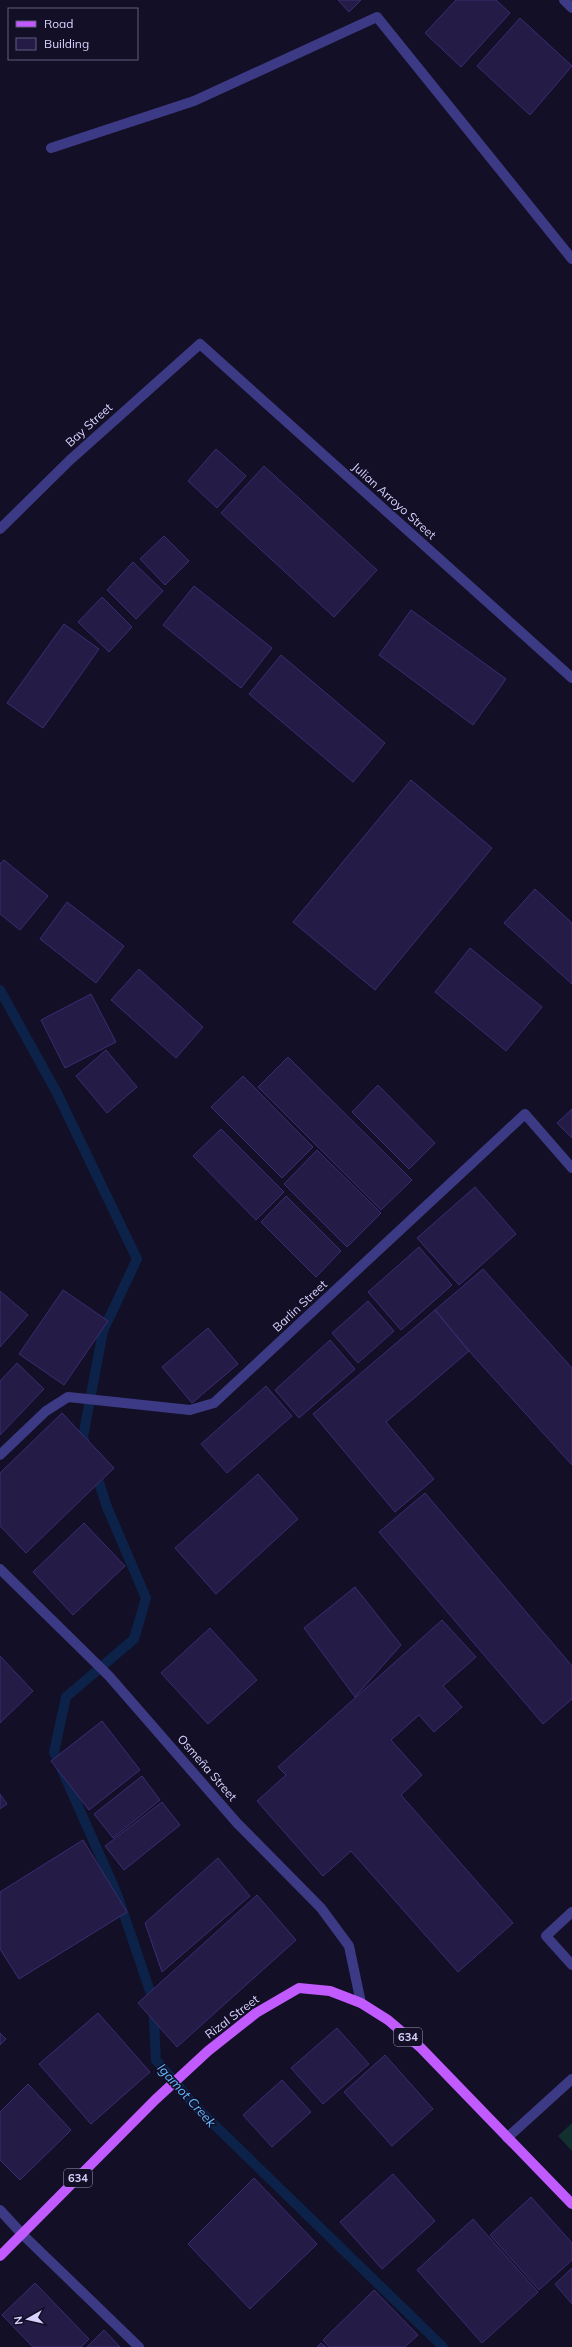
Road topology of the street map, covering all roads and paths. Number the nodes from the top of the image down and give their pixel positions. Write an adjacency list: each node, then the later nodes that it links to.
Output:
1 (564, 0): 2 (street)
2 (572, 8)
3 (51, 148): 4 (street)
4 (572, 259)
5 (200, 344): 6 (street, Bay Street); 7 (street, Julian Arroyo Street)
6 (0, 529)
7 (572, 678)
8 (572, 1168): 9 (street, Barlin Street)
9 (0, 1455)
10 (0, 1569): 13 (street, Osmeña Street)
11 (572, 1912): 12 (street)
12 (572, 1965)
13 (361, 2003): 15 (main road, Rizal Street / 634); 18 (main road, Rizal Street / 634)
14 (572, 2079): 15 (street)
15 (507, 2138): 16 (main road, Rizal Street / 634)
16 (572, 2204)
17 (0, 2210): 18 (street)
18 (22, 2234): 19 (main road, Rizal Street / 634); 20 (street)
19 (0, 2256)
20 (139, 2347)

